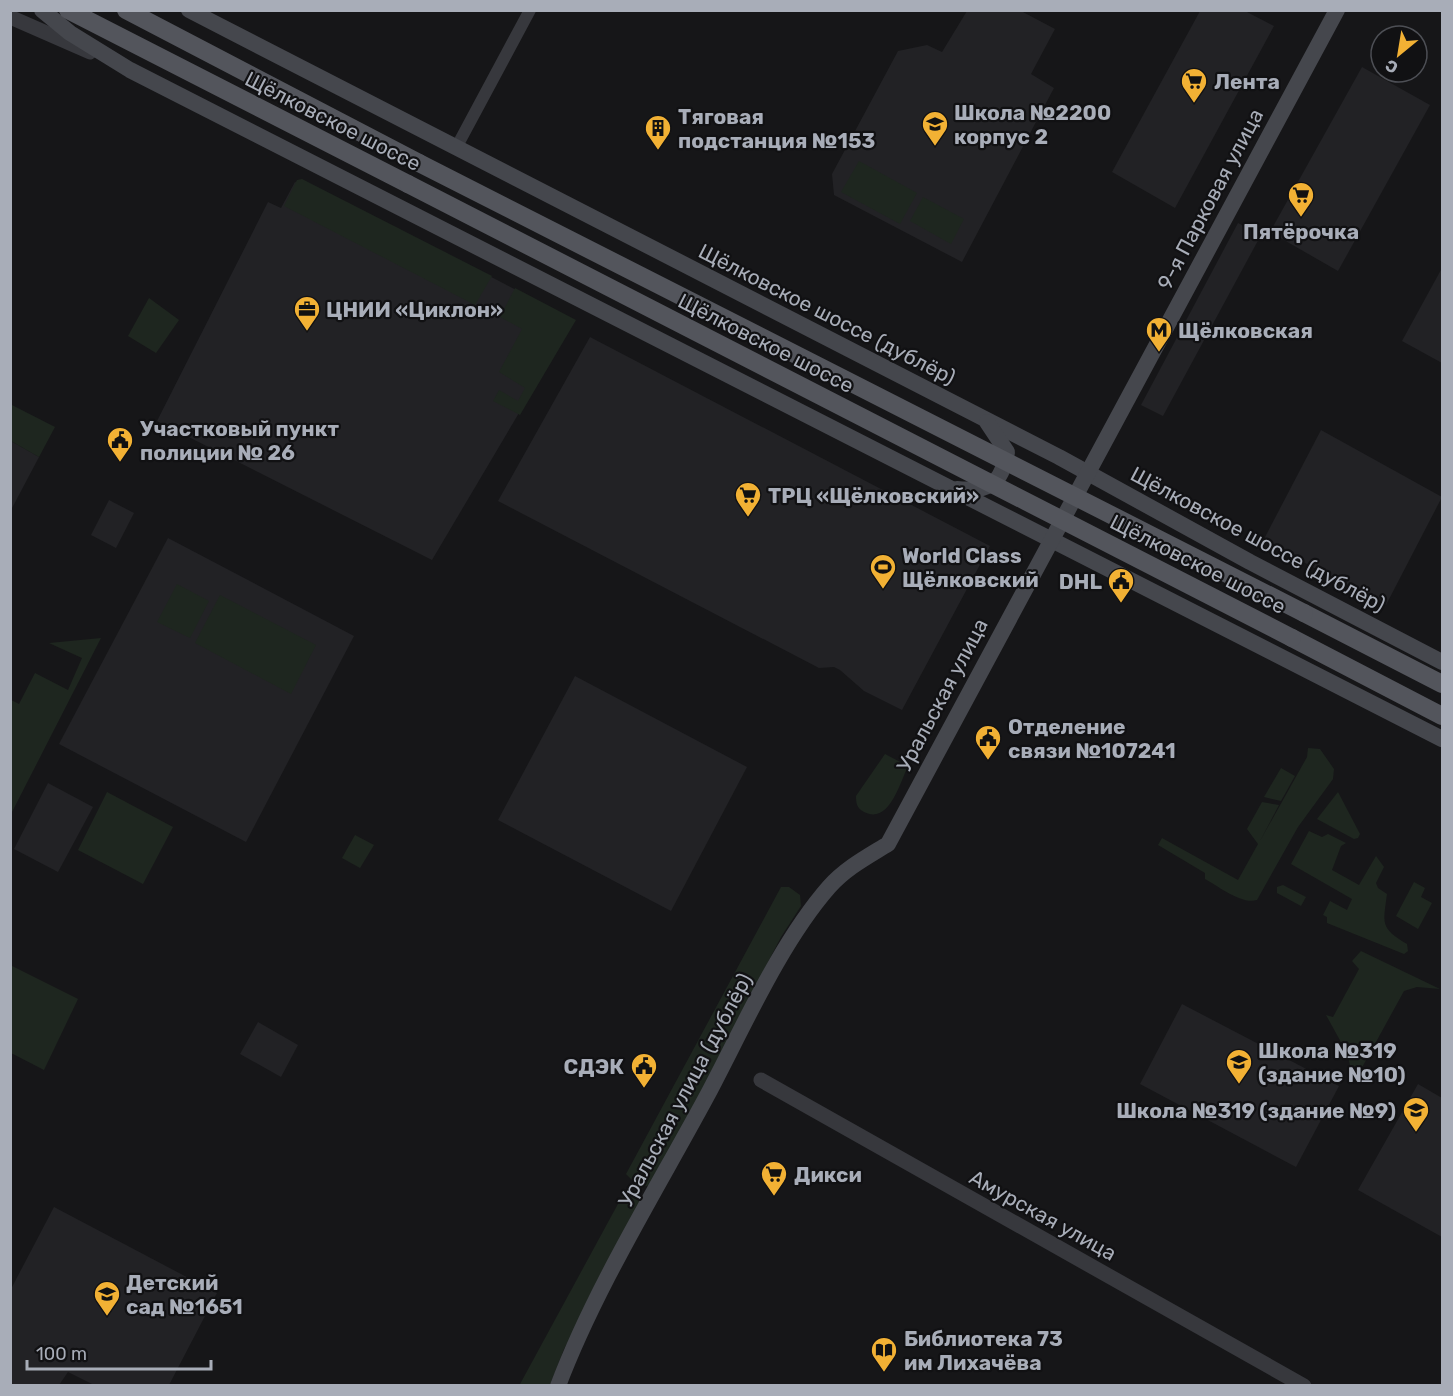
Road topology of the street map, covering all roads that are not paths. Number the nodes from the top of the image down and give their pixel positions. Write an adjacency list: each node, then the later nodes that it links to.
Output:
1 (42, 10): 8 (main road)
2 (68, 10): 16 (main road, Щёлковское шоссе, bridge)
3 (126, 10): 15 (main road, Щёлковское шоссе, bridge)
4 (189, 10): 9 (main road, Щёлковское шоссе (дублёр))
5 (530, 10): 9 (street)
6 (1337, 10): 11 (main road, 9-я Парковая улица)
7 (10, 17): 8 (street)
8 (130, 70): 12 (main road)
9 (456, 148): 10 (main road, Щёлковское шоссе (дублёр))
10 (985, 419): 11 (main road, Щёлковское шоссе (дублёр)); 12 (main road)
11 (1088, 472): 13 (main road, Уральская улица); 14 (main road, Щёлковское шоссе (дублёр))
12 (953, 489): 13 (main road)
13 (1051, 540): 17 (main road); 18 (main road, Уральская улица)
14 (1443, 662)
15 (1443, 684)
16 (1443, 716)
17 (1443, 739)
18 (888, 844): 20 (main road, Уральская улица (дублёр))
19 (761, 1080): 21 (street, Амурская улица)
20 (558, 1386)
21 (1304, 1386)

